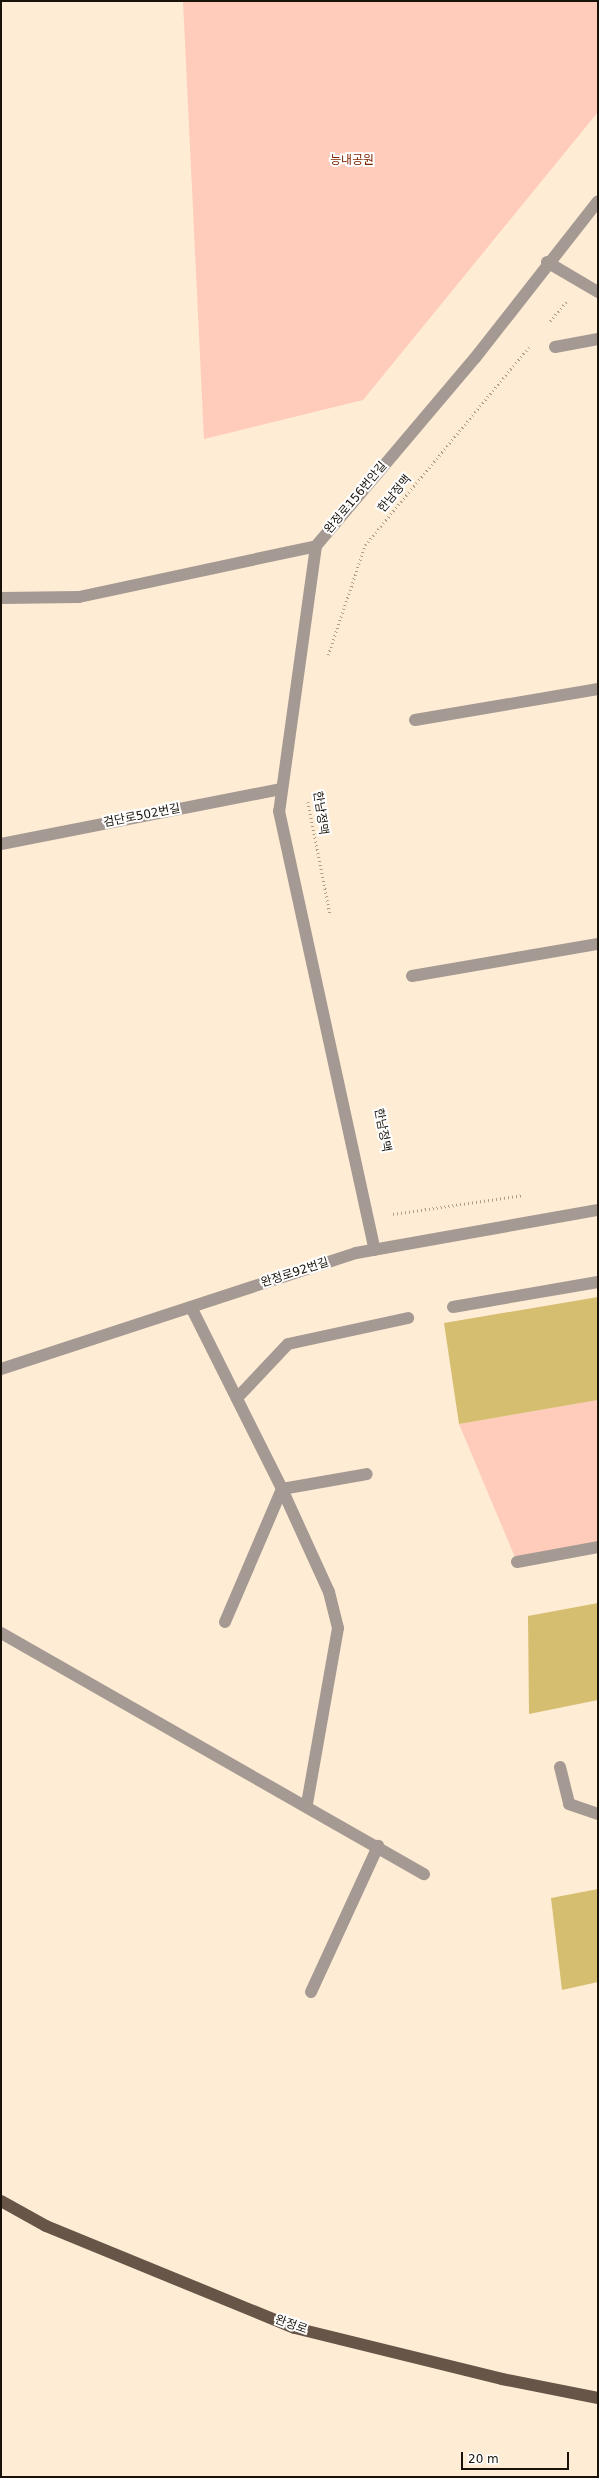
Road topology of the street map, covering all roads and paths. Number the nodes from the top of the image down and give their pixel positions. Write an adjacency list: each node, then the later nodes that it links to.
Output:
1 (598, 201): 2 (street, 완정로156번안길)
2 (547, 262): 3 (street); 9 (street, 완정로156번안길)
3 (583, 281): 4 (street); 5 (path)
4 (598, 292)
5 (548, 324)
6 (598, 339): 8 (street)
7 (532, 342): 11 (path, 한남정맥)
8 (555, 347)
9 (316, 546): 10 (street, 완정로156번안길); 14 (street)
10 (1, 598)
11 (327, 664)
12 (598, 689): 13 (street)
13 (415, 720)
14 (282, 789): 16 (street, 검단로502번길); 23 (street)
15 (306, 794): 17 (path, 한남정맥)
16 (1, 844)
17 (331, 919)
18 (598, 944): 19 (street)
19 (412, 976)
20 (528, 1194): 21 (path)
21 (388, 1207)
22 (598, 1210): 23 (street, 완정로92번길)
23 (375, 1250): 25 (street, 완정로92번길)
24 (598, 1282): 26 (street)
25 (191, 1307): 28 (street, 완정로92번길); 29 (street)
26 (453, 1307)
27 (408, 1318): 29 (street)
28 (1, 1369)
29 (237, 1398): 31 (street)
30 (367, 1474): 31 (street)
31 (282, 1489): 34 (street); 37 (street)
32 (598, 1547): 33 (street)
33 (517, 1562)
34 (225, 1622)
35 (1, 1633): 37 (street)
36 (560, 1767): 38 (street)
37 (307, 1804): 39 (street)
38 (598, 1814)
39 (378, 1846): 40 (street); 41 (street)
40 (424, 1874)
41 (311, 1992)
42 (1, 2201): 43 (main road, 완정로)
43 (598, 2398)

